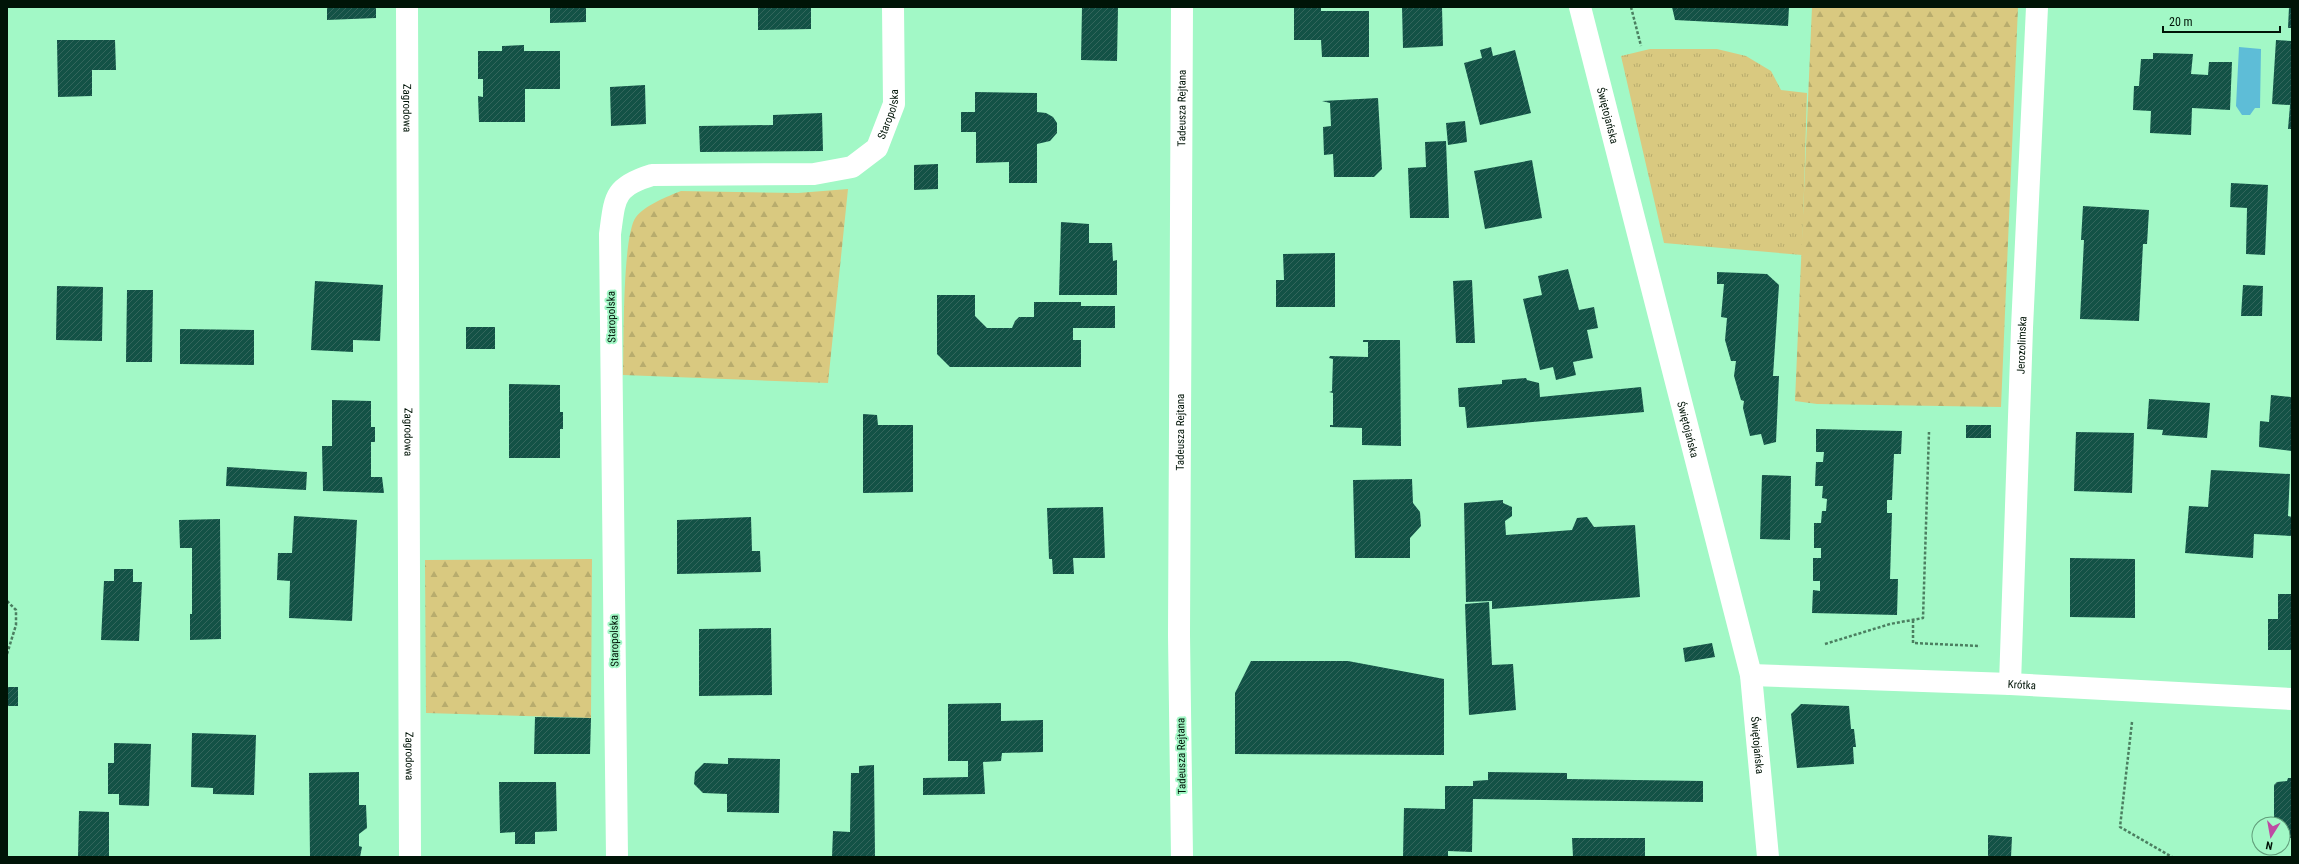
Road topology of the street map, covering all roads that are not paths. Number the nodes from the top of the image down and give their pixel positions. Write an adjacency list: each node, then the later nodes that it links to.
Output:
1 (407, 7): 9 (street, Zagrodowa)
2 (893, 7): 10 (street, Staropolska)
3 (1182, 7): 11 (street, Tadeusza Rejtana)
4 (1580, 7): 6 (street, Świętojańska)
5 (2037, 7): 7 (street, Jerozolimska)
6 (1750, 675): 7 (street, Krótka); 12 (street, Świętojańska)
7 (2010, 684): 8 (street, Krótka)
8 (2292, 699)
9 (410, 857)
10 (617, 857)
11 (1182, 857)
12 (1768, 857)

